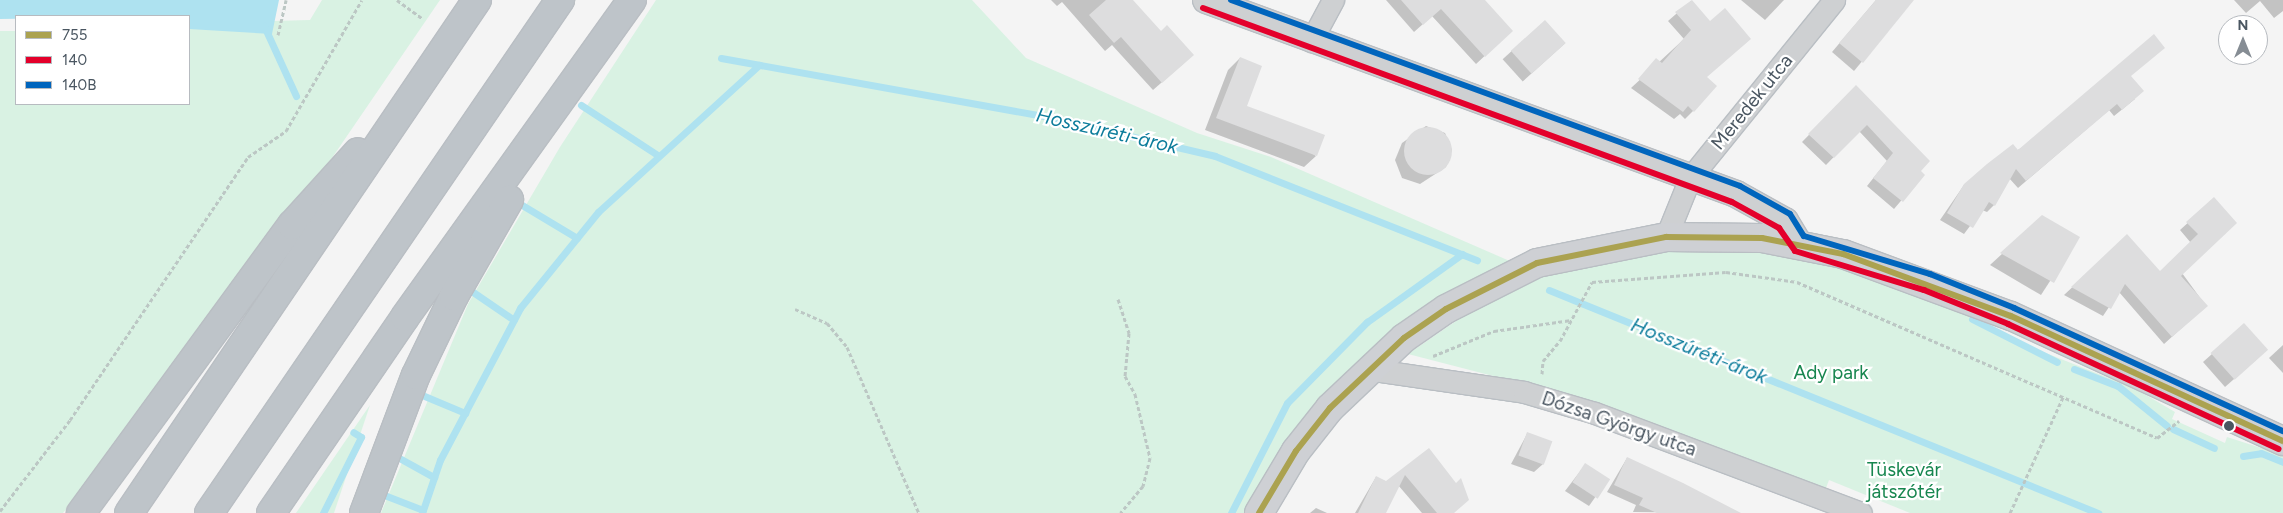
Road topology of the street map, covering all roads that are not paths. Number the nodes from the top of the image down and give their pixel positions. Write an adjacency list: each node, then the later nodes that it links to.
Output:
1 (477, 0): 8 (highway)
2 (560, 0): 16 (highway)
3 (633, 0): 17 (highway); 18 (highway)
4 (1206, 0): 7 (street)
5 (1333, 0): 7 (street)
6 (1834, 0): 9 (street, Meredek utca)
7 (1311, 41): 9 (street)
8 (409, 101): 14 (highway); 15 (highway)
9 (1690, 178): 10 (street, Meredek utca); 11 (street)
10 (1666, 237): 11 (main road); 12 (main road)
11 (1798, 243): 13 (main road)
12 (1367, 369): 19 (main road); 20 (street, Dózsa György utca)
13 (2283, 441)
14 (80, 513)
15 (129, 513)
16 (209, 513)
17 (271, 513)
18 (364, 513)
19 (1258, 513)
20 (1861, 513)

